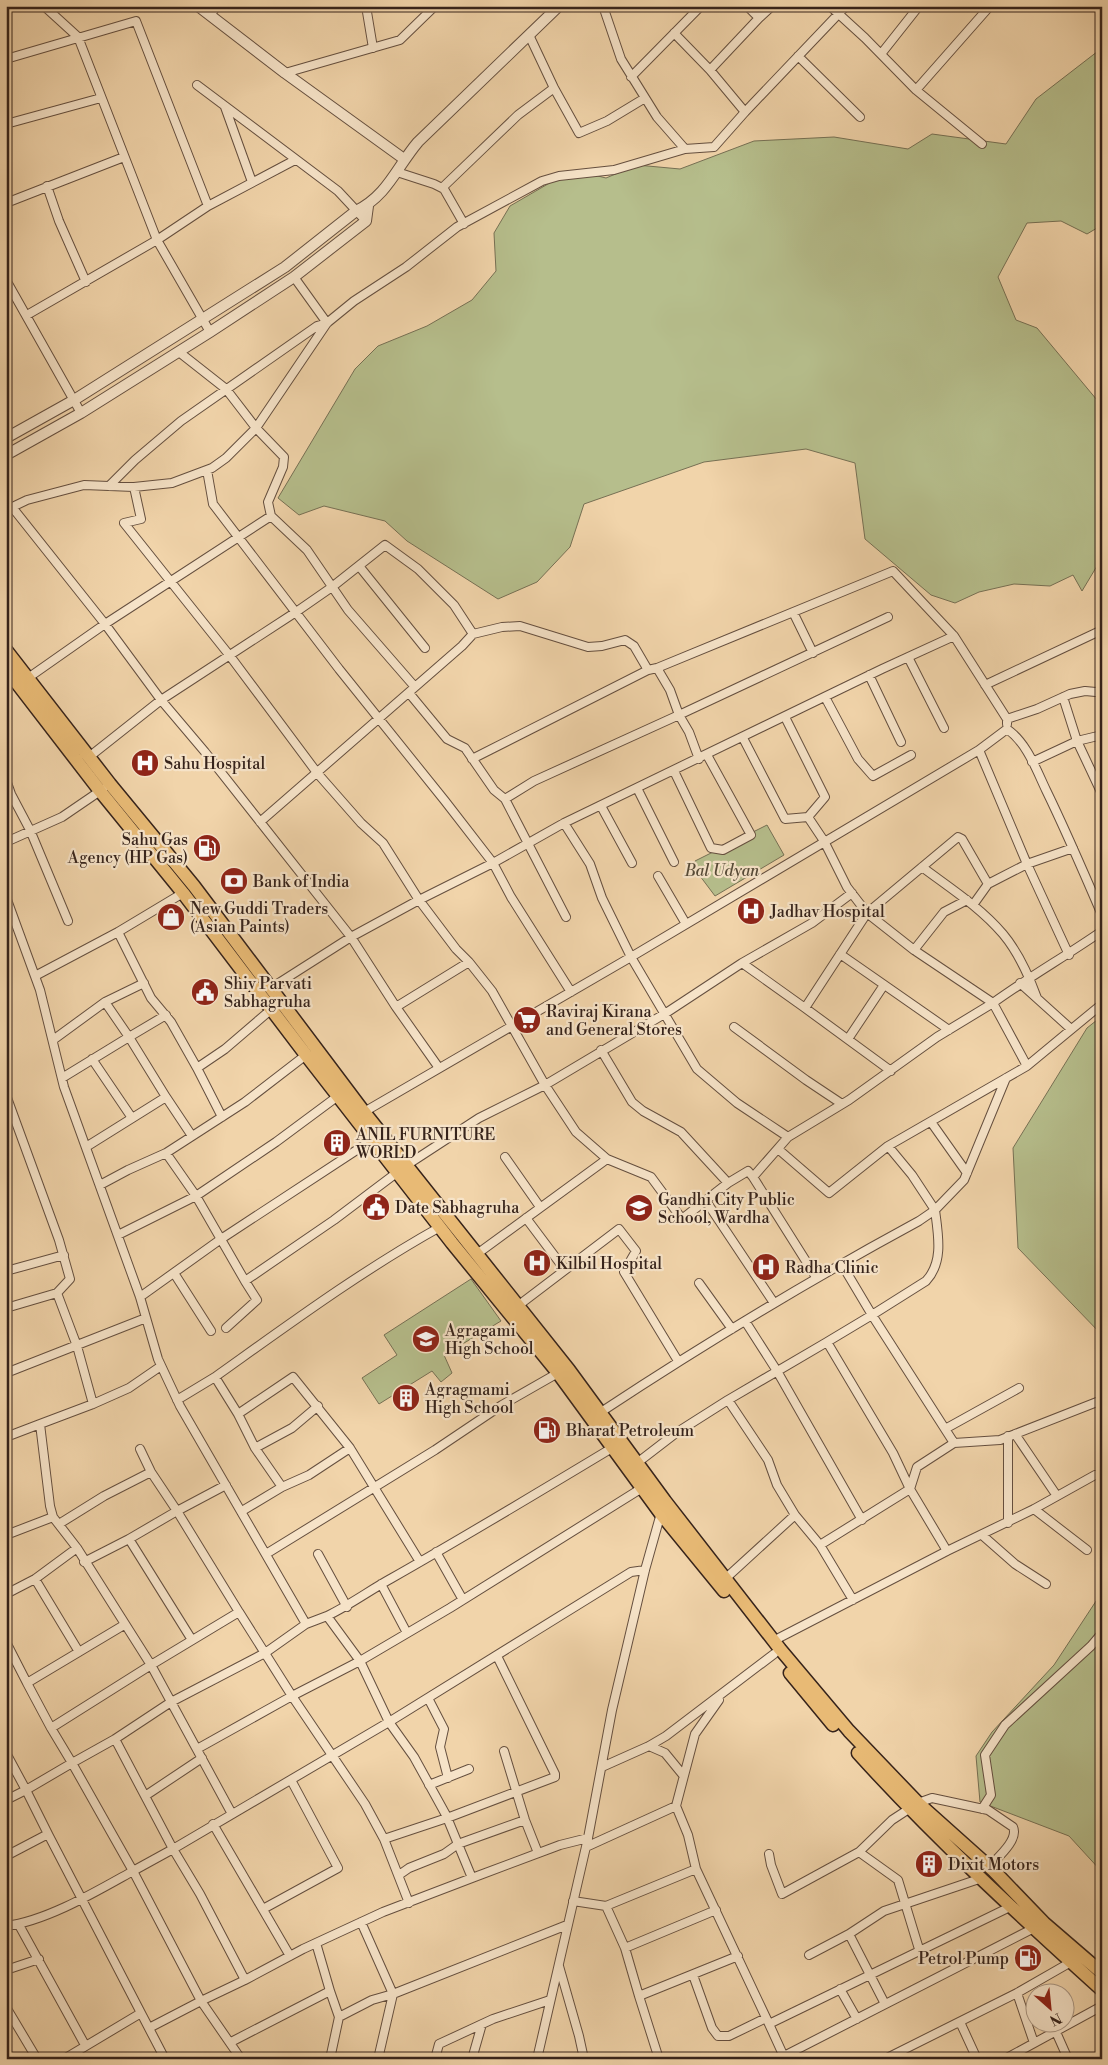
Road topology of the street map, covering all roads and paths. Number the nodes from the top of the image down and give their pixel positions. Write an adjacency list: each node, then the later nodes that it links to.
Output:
1 (44, 6): 20 (street)
2 (198, 6): 16 (street)
3 (217, 6): 16 (street)
4 (366, 6): 21 (street)
5 (435, 6): 21 (street)
6 (559, 6): 19 (street)
7 (701, 6): 18 (street)
8 (747, 6): 17 (street)
9 (772, 6): 17 (street)
10 (830, 6): 15 (street)
11 (846, 6): 15 (street)
12 (919, 6): 22 (street)
13 (990, 6): 30 (street)
14 (604, 7): 27 (street)
15 (839, 14): 22 (street); 23 (street)
16 (210, 15): 26 (street)
17 (759, 18): 25 (street)
18 (674, 33): 25 (street); 27 (street)
19 (529, 35): 29 (street); 40 (street)
20 (78, 37): 24 (street); 31 (street); 47 (street)
21 (373, 48): 26 (street)
22 (881, 54): 30 (street)
23 (798, 56): 34 (street); 35 (street)
24 (6, 59)
25 (710, 70): 34 (street)
26 (285, 74): 40 (street)
27 (631, 77): 32 (street)
28 (197, 85): 33 (street)
29 (554, 88): 32 (street); 45 (street)
30 (916, 90): 37 (street)
31 (102, 98): 36 (street); 39 (street)
32 (645, 98): 38 (street)
33 (224, 106): 41 (street); 43 (street)
34 (745, 112): 38 (street)
35 (860, 117)
36 (6, 124)
37 (982, 144)
38 (685, 149): 51 (street)
39 (124, 157): 44 (street); 52 (street)
40 (404, 159): 42 (street)
41 (295, 160): 43 (street); 49 (street)
42 (397, 172): 45 (street); 48 (street)
43 (252, 182): 47 (street)
44 (47, 186): 46 (street); 55 (street)
45 (442, 188): 51 (street)
46 (6, 203)
47 (208, 206): 52 (street)
48 (368, 206): 49 (street); 50 (street)
49 (356, 212): 50 (street); 57 (street)
50 (366, 221): 53 (street)
51 (464, 224): 58 (street)
52 (157, 240): 55 (street); 57 (street)
53 (294, 277): 58 (street); 59 (street)
54 (6, 280): 56 (street)
55 (86, 282): 56 (street)
56 (27, 315): 62 (street)
57 (203, 320): 59 (street); 62 (street)
58 (327, 323): 61 (street); 64 (street)
59 (210, 332): 60 (street)
60 (179, 352): 61 (street); 63 (street)
61 (226, 389): 64 (street); 68 (street)
62 (74, 400): 63 (street); 65 (street)
63 (81, 412): 66 (street)
64 (256, 428): 67 (street); 71 (street)
65 (6, 438)
66 (6, 455)
67 (206, 470): 69 (street); 72 (street)
68 (110, 486): 69 (street); 70 (street)
69 (134, 487): 74 (street)
70 (9, 508): 79 (street)
71 (271, 516): 72 (street); 75 (street)
72 (238, 539): 74 (street); 76 (street)
73 (359, 566): 75 (street); 81 (street); 83 (street)
74 (170, 582): 79 (street); 86 (street)
75 (332, 587): 76 (street); 94 (street)
76 (296, 612): 86 (street); 102 (street)
77 (792, 612): 82 (street); 85 (street); 88 (street)
78 (888, 617): 85 (street)
79 (105, 624): 92 (street); 99 (street)
80 (1102, 630): 93 (street)
81 (473, 634): 90 (street); 94 (street)
82 (954, 636): 87 (street); 93 (street)
83 (425, 648)
84 (6, 650): 92 (main road)
85 (813, 652): 100 (street)
86 (230, 656): 99 (street); 118 (street)
87 (908, 657): 91 (street); 104 (street)
88 (657, 668): 90 (street); 100 (street)
89 (6, 669): 120 (main road)
90 (648, 670): 114 (street)
91 (869, 675): 97 (street); 109 (street)
92 (28, 678): 113 (main road)
93 (985, 684): 103 (street)
94 (415, 688): 96 (street)
95 (1102, 690): 98 (street)
96 (409, 693): 102 (street); 114 (street)
97 (825, 697): 101 (street); 112 (street)
98 (1063, 697): 103 (street); 108 (street)
99 (161, 700): 113 (street); 126 (street)
100 (679, 715): 115 (street); 123 (street)
101 (785, 717): 107 (street); 125 (street)
102 (379, 719): 118 (street); 134 (street)
103 (1008, 719): 105 (street)
104 (944, 728)
105 (1007, 729): 110 (street); 116 (street)
106 (1102, 735): 108 (street)
107 (742, 738): 111 (street); 125 (street)
108 (1077, 741): 116 (street); 122 (street)
109 (901, 742)
110 (980, 750): 129 (street); 136 (street)
111 (708, 755): 115 (street); 117 (street)
112 (911, 755)
113 (89, 757): 120 (main road)
114 (472, 758): 123 (street)
115 (699, 759): 117 (street)
116 (1032, 762): 132 (street)
117 (674, 771): 121 (street)
118 (318, 774): 126 (street); 143 (street)
119 (6, 780): 128 (street)
120 (105, 787): 128 (street); 140 (main road); 164 (main road)
121 (637, 788): 124 (street); 133 (street)
122 (1102, 794)
123 (505, 799): 131 (street)
124 (601, 806): 127 (street); 135 (street)
125 (808, 816): 129 (street)
126 (260, 822): 152 (street)
127 (564, 823): 131 (street); 156 (street)
128 (30, 830): 130 (street); 148 (street)
129 (824, 841): 141 (street); 149 (street)
130 (6, 842)
131 (526, 844): 134 (street); 147 (street)
132 (1073, 848): 136 (street); 146 (street)
133 (674, 862)
134 (493, 863): 143 (street); 165 (street)
135 (632, 863)
136 (1027, 864): 139 (street); 155 (street)
137 (922, 867): 139 (street); 144 (street); 145 (street)
138 (658, 876): 149 (street)
139 (988, 884): 144 (street)
140 (183, 893): 151 (street); 170 (main road)
141 (852, 893): 145 (street); 158 (street)
142 (6, 897): 159 (street)
143 (419, 900): 152 (street); 157 (street)
144 (970, 903): 153 (street); 160 (street)
145 (867, 913): 153 (street); 154 (street)
146 (1102, 914)
147 (566, 917)
148 (68, 921)
149 (686, 924): 156 (street)
150 (1102, 930): 155 (street)
151 (118, 932): 159 (street); 161 (street)
152 (351, 937): 164 (street); 171 (street)
153 (914, 950): 168 (street)
154 (840, 954): 163 (street); 172 (street)
155 (1068, 955): 160 (street)
156 (631, 957): 165 (street); 173 (street)
157 (469, 962): 171 (street); 175 (street)
158 (742, 963): 172 (street); 173 (street)
159 (35, 976): 181 (street)
160 (1029, 977): 162 (street); 166 (street)
161 (144, 983): 167 (street); 174 (street)
162 (1020, 983): 166 (street); 168 (street)
163 (884, 985): 178 (street); 180 (street)
164 (271, 988): 170 (main road)
165 (571, 992): 175 (street)
166 (1037, 998): 177 (street)
167 (105, 1002): 179 (street); 181 (street)
168 (993, 1002): 178 (street); 185 (street)
169 (1102, 1004): 177 (street)
170 (277, 1005): 183 (main road); 186 (street); 196 (main road)
171 (396, 1007): 187 (street)
172 (805, 1008): 180 (street)
173 (666, 1013): 182 (street); 201 (street)
174 (166, 1016): 179 (street); 186 (street)
175 (512, 1025): 187 (street); 191 (street)
176 (734, 1027): 195 (street)
177 (1071, 1029): 185 (street)
178 (949, 1030): 188 (street)
179 (129, 1036): 184 (street); 193 (street)
180 (848, 1039): 188 (street)
181 (53, 1040): 189 (street)
182 (601, 1050): 191 (street); 212 (street)
183 (306, 1055): 192 (main road); 197 (street)
184 (92, 1059): 189 (street); 198 (street)
185 (1027, 1066): 190 (street)
186 (197, 1068): 197 (street)
187 (439, 1068): 196 (street)
188 (891, 1071): 195 (street)
189 (62, 1078): 204 (street)
190 (1006, 1078): 199 (street); 210 (street)
191 (545, 1085): 208 (street); 209 (street)
192 (338, 1096): 202 (main road); 214 (street)
193 (166, 1097): 198 (street); 200 (street)
194 (7, 1098): 223 (street)
195 (842, 1104): 201 (street)
196 (364, 1112): 209 (main road)
197 (222, 1117): 200 (street)
198 (132, 1118): 204 (street)
199 (931, 1122): 203 (street); 210 (street)
200 (192, 1136): 206 (street)
201 (788, 1137): 205 (street)
202 (372, 1140): 209 (main road); 221 (street)
203 (888, 1146): 205 (street); 217 (street)
204 (86, 1147): 213 (street)
205 (778, 1149): 211 (street)
206 (166, 1153): 213 (street); 214 (street)
207 (505, 1157): 216 (street)
208 (607, 1159): 215 (street); 216 (street)
209 (402, 1169): 219 (main road); 222 (main road); 230 (street)
210 (967, 1173): 217 (street)
211 (753, 1177): 212 (street); 228 (street)
212 (728, 1183): 215 (street)
213 (100, 1185): 220 (street)
214 (196, 1196): 220 (street); 221 (street)
215 (706, 1201): 234 (street)
216 (540, 1207): 218 (street)
217 (935, 1210): 224 (street); 237 (street)
218 (526, 1218): 222 (street); 225 (street)
219 (440, 1227): 249 (main road); 250 (street)
220 (118, 1235): 233 (street)
221 (222, 1239): 227 (street); 230 (street)
222 (477, 1254): 235 (main road)
223 (64, 1255): 226 (street); 232 (street)
224 (841, 1263): 228 (street); 237 (street)
225 (565, 1270): 235 (street); 245 (street)
226 (6, 1271)
227 (174, 1273): 229 (street); 233 (street); 242 (street)
228 (816, 1277): 234 (street)
229 (185, 1278)
230 (245, 1281): 240 (street)
231 (699, 1283): 241 (street)
232 (57, 1292): 236 (street); 244 (street)
233 (140, 1297): 238 (street)
234 (774, 1303): 239 (street)
235 (519, 1305): 257 (main road)
236 (6, 1308)
237 (872, 1315): 243 (street); 260 (street)
238 (146, 1318): 244 (street); 246 (street)
239 (745, 1321): 241 (street); 247 (street)
240 (226, 1328)
241 (732, 1329): 245 (street)
242 (211, 1331)
243 (827, 1342): 247 (street); 275 (street)
244 (77, 1346): 248 (street); 255 (street)
245 (678, 1361): 257 (street)
246 (161, 1366): 252 (street); 255 (street)
247 (777, 1371): 253 (street); 283 (street)
248 (6, 1373)
249 (558, 1373): 266 (main road); 273 (street)
250 (215, 1377): 252 (street); 258 (street)
251 (1019, 1388): 260 (street)
252 (177, 1400): 271 (street)
253 (728, 1400): 268 (street); 282 (street)
254 (1102, 1400): 261 (street)
255 (93, 1404): 259 (street)
256 (318, 1406): 258 (street); 264 (street); 265 (street)
257 (601, 1412): 268 (main road)
258 (238, 1414): 264 (street)
259 (40, 1424): 262 (street); 280 (street)
260 (944, 1429): 263 (street)
261 (1011, 1435): 263 (street); 276 (street); 284 (street)
262 (6, 1437)
263 (954, 1443): 275 (street)
264 (255, 1448): 272 (street)
265 (350, 1448): 272 (street); 273 (street)
266 (612, 1448): 274 (main road); 293 (street)
267 (140, 1449): 269 (street)
268 (637, 1463): 277 (main road)
269 (151, 1472): 279 (street); 285 (street)
270 (1096, 1475): 276 (street)
271 (226, 1485): 279 (street); 281 (street)
272 (282, 1487): 281 (street)
273 (376, 1487): 294 (street); 297 (street)
274 (642, 1488): 277 (main road); 304 (street)
275 (910, 1489): 283 (street); 292 (street)
276 (1057, 1496): 278 (street)
277 (663, 1508): 298 (street); 300 (main road); 315 (main road)
278 (1034, 1509): 284 (street); 291 (street)
279 (177, 1511): 288 (street); 307 (street)
280 (52, 1512): 285 (street); 286 (street)
281 (242, 1512): 294 (street)
282 (795, 1515): 289 (street); 300 (street)
283 (862, 1520): 289 (street)
284 (1008, 1523): 287 (street)
285 (60, 1524): 290 (street)
286 (6, 1535)
287 (982, 1535): 292 (street); 302 (street)
288 (129, 1539): 296 (street); 313 (street)
289 (820, 1545): 305 (street)
290 (77, 1548): 296 (street); 299 (street)
291 (1088, 1550)
292 (947, 1551): 305 (street)
293 (436, 1552): 297 (street); 304 (street)
294 (266, 1554): 310 (street)
295 (318, 1554): 306 (street)
296 (84, 1562): 309 (street)
297 (420, 1562): 301 (street)
298 (645, 1570): 318 (street); 336 (street)
299 (35, 1579): 303 (street); 316 (street)
300 (725, 1579): 315 (main road)
301 (381, 1584): 306 (street); 311 (street)
302 (1046, 1584)
303 (6, 1594)
304 (463, 1600): 311 (street)
305 (852, 1600): 315 (street)
306 (347, 1606): 308 (street)
307 (240, 1612): 313 (street); 317 (street)
308 (326, 1616): 310 (street); 319 (street)
309 (124, 1624): 316 (street); 320 (street)
310 (306, 1624): 317 (street)
311 (407, 1633): 319 (street)
312 (1102, 1633): 348 (street)
313 (192, 1640): 320 (street)
314 (6, 1642): 321 (street)
315 (774, 1647): 322 (street); 347 (main road)
316 (79, 1652): 321 (street)
317 (265, 1653): 323 (street); 325 (street)
318 (497, 1656): 324 (street); 343 (street)
319 (360, 1662): 323 (street); 326 (street)
320 (150, 1665): 325 (street); 327 (street)
321 (26, 1683): 327 (street)
322 (723, 1694): 329 (street); 338 (street)
323 (292, 1696): 330 (street); 333 (street)
324 (428, 1698): 326 (street); 339 (street)
325 (171, 1702): 328 (street); 330 (street)
326 (389, 1722): 333 (street); 341 (street)
327 (51, 1728): 335 (street)
328 (115, 1738): 335 (street); 344 (street)
329 (649, 1746): 336 (street); 338 (street)
330 (197, 1749): 334 (street)
331 (504, 1751): 343 (street)
332 (6, 1753): 342 (street)
333 (332, 1756): 340 (street); 355 (street)
334 (202, 1758): 344 (street); 349 (street)
335 (72, 1763): 342 (street); 364 (street)
336 (602, 1767): 354 (street)
337 (469, 1769): 339 (street)
338 (683, 1775): 346 (street)
339 (448, 1778): 341 (street)
340 (291, 1780): 349 (street); 374 (street)
341 (429, 1785): 350 (street)
342 (26, 1790): 345 (street); 353 (street)
343 (516, 1792): 350 (street); 351 (street)
344 (145, 1796): 358 (street)
345 (6, 1800)
346 (676, 1806): 357 (street); 363 (street)
347 (914, 1806): 348 (street); 359 (street); 365 (main road)
348 (982, 1808): 365 (street)
349 (232, 1814): 352 (street)
350 (447, 1818): 355 (street); 356 (street)
351 (525, 1820): 356 (street); 360 (street)
352 (213, 1824): 358 (street); 374 (street)
353 (48, 1834): 362 (street); 368 (street)
354 (588, 1838): 357 (street); 360 (street)
355 (384, 1839): 366 (street)
356 (458, 1844): 366 (street); 367 (street)
357 (586, 1847): 369 (street)
358 (173, 1849): 364 (street); 395 (street)
359 (858, 1852): 361 (street); 371 (street)
360 (538, 1853): 367 (street)
361 (769, 1854)
362 (6, 1856)
363 (696, 1869): 372 (street); 375 (street)
364 (133, 1871): 368 (street); 403 (street)
365 (986, 1872): 371 (street); 373 (main road); 380 (main road)
366 (399, 1875): 370 (street)
367 (472, 1878): 370 (street)
368 (82, 1899): 377 (street); 407 (street)
369 (573, 1902): 372 (street); 378 (street)
370 (409, 1903): 376 (street)
371 (906, 1903): 381 (street); 384 (street)
372 (606, 1906): 383 (street)
373 (1012, 1906): 380 (main road); 384 (street)
374 (263, 1909): 386 (street)
375 (716, 1910): 383 (street); 387 (street)
376 (361, 1922): 382 (street); 400 (street)
377 (18, 1924): 379 (street); 388 (street)
378 (567, 1925): 390 (street); 400 (street)
379 (6, 1926)
380 (1039, 1926): 389 (main road); 392 (main road); 404 (street)
381 (849, 1934): 385 (street); 394 (street)
382 (316, 1943): 386 (street); 398 (street)
383 (625, 1948): 401 (street)
384 (919, 1949): 394 (street)
385 (809, 1955)
386 (290, 1956): 395 (street)
387 (738, 1956): 393 (street); 410 (street)
388 (39, 1959): 391 (street); 418 (street)
389 (1071, 1962): 397 (main road); 399 (street)
390 (558, 1964): 402 (street); 429 (street)
391 (6, 1970)
392 (1102, 1973)
393 (693, 1975): 401 (street); 410 (street)
394 (870, 1975): 396 (street); 404 (street)
395 (244, 1980): 403 (street)
396 (840, 1989): 409 (street); 410 (street)
397 (1102, 1990)
398 (330, 1991): 408 (street); 416 (street)
399 (1017, 1993): 412 (street); 417 (street)
400 (393, 1994): 408 (street); 425 (street)
401 (639, 1996): 430 (street)
402 (550, 2000): 413 (street); 428 (street)
403 (201, 2001): 414 (street); 416 (street)
404 (885, 2004): 409 (street)
405 (1102, 2006): 411 (street)
406 (6, 2007): 420 (street)
407 (141, 2013): 414 (street); 418 (street)
408 (339, 2017): 424 (street)
409 (857, 2019): 419 (street)
410 (767, 2021): 419 (street)
411 (1076, 2021)
412 (960, 2022): 431 (street); 432 (street)
413 (482, 2024): 426 (street); 427 (street)
414 (149, 2028): 422 (street)
415 (1056, 2032): 417 (street); 434 (street)
416 (231, 2042): 423 (street)
417 (1034, 2043): 433 (street)
418 (85, 2045): 421 (street)
419 (785, 2057)
420 (37, 2059)
421 (64, 2059)
422 (165, 2059)
423 (241, 2059)
424 (330, 2059)
425 (378, 2059)
426 (435, 2059)
427 (472, 2059)
428 (536, 2059)
429 (584, 2059)
430 (659, 2059)
431 (884, 2059)
432 (977, 2059)
433 (1005, 2059)
434 (1068, 2059)

